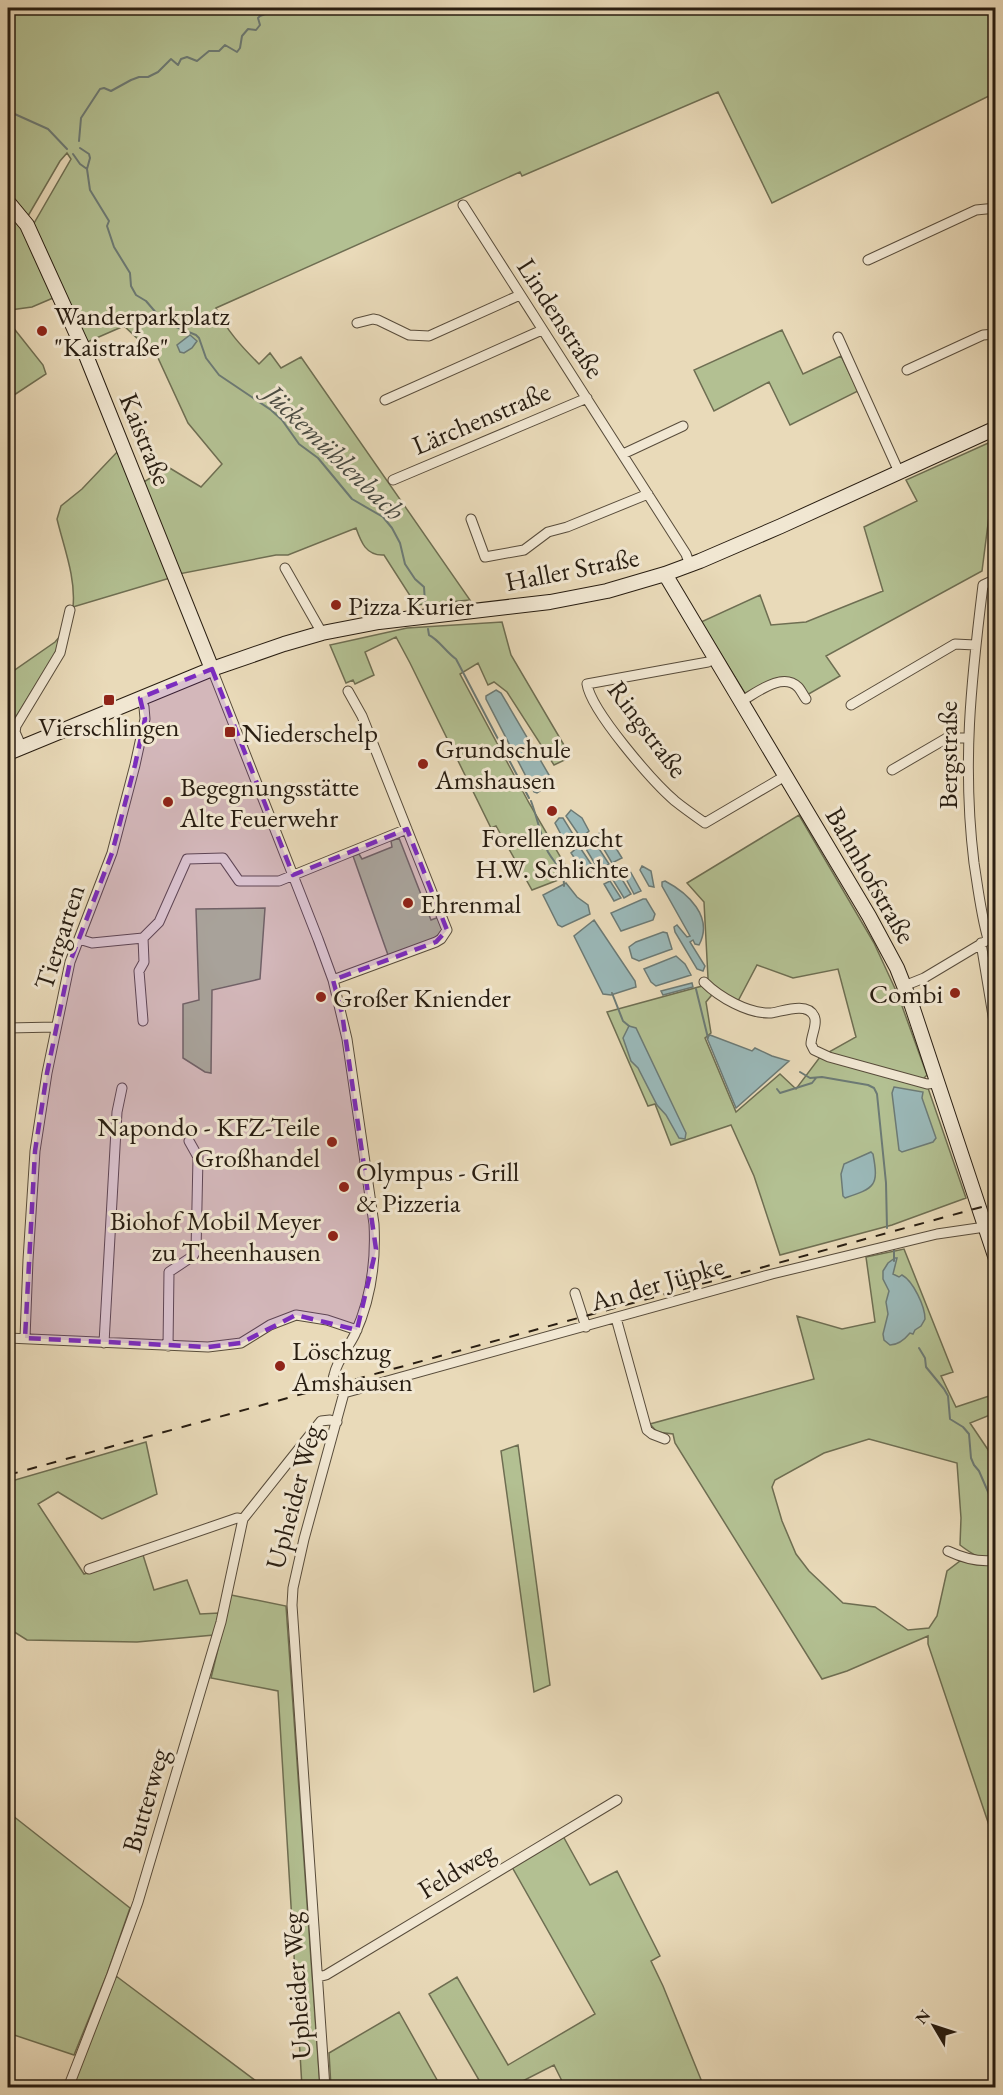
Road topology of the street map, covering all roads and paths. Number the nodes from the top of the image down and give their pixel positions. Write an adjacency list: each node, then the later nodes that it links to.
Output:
1 (8, 202): 28 (street, Kaistraße)
2 (463, 205): 5 (street, Lindenstraße)
3 (996, 208): 4 (street)
4 (868, 260)
5 (520, 295): 6 (street); 7 (street, Lindenstraße)
6 (357, 323)
7 (542, 330): 11 (street, Lindenstraße); 12 (street)
8 (996, 334): 10 (street)
9 (838, 337): 16 (street)
10 (907, 370)
11 (586, 398): 15 (street, Lindenstraße); 17 (street, Lärchenstraße)
12 (385, 400)
13 (682, 426): 15 (street)
14 (996, 428): 16 (street, Haller Straße)
15 (623, 453): 18 (street, Lindenstraße)
16 (899, 472): 20 (street, Haller Straße)
17 (393, 480)
18 (648, 494): 19 (street); 20 (street, Lindenstraße)
19 (471, 519)
20 (690, 565): 22 (street, Haller Straße)
21 (285, 568): 25 (street)
22 (665, 574): 25 (street, Haller Straße); 27 (street, Bahnhofstraße)
23 (996, 579): 26 (street, Bergstraße)
24 (70, 610): 35 (street)
25 (322, 633): 28 (street, Haller Straße)
26 (975, 645): 33 (street); 34 (street, Bergstraße)
27 (714, 658): 32 (street, Bahnhofstraße); 38 (street, Ringstraße)
28 (212, 669): 30 (street, Haller Straße); 40 (street, Upheider Weg)
29 (348, 691): 39 (street)
30 (140, 698): 35 (street, Haller Straße); 42 (street, Tiergarten)
31 (806, 699): 32 (street)
32 (740, 702): 38 (street, Bahnhofstraße)
33 (851, 705)
34 (968, 738): 37 (street); 43 (street, Bergstraße)
35 (22, 748): 36 (street, Haller Straße)
36 (8, 753)
37 (892, 770)
38 (785, 776): 46 (street, Bahnhofstraße)
39 (407, 829): 40 (street); 44 (street)
40 (293, 875): 41 (street); 44 (street, Upheider Weg)
41 (143, 938): 42 (street); 47 (street)
42 (79, 939): 48 (street, Tiergarten)
43 (988, 939): 46 (street); 50 (street, Bergstraße)
44 (333, 981): 59 (street, Upheider Weg)
45 (704, 982): 51 (street)
46 (904, 986): 51 (street, Bahnhofstraße)
47 (142, 1021)
48 (56, 1027): 49 (street); 61 (street, Tiergarten)
49 (8, 1028)
50 (996, 1035)
51 (938, 1083): 54 (street, Bahnhofstraße)
52 (122, 1088): 62 (street)
53 (189, 1141): 63 (street)
54 (985, 1227): 55 (street, Bahnhofstraße); 57 (street, An der Jüpke)
55 (996, 1259)
56 (575, 1293): 58 (street)
57 (616, 1318): 58 (street, An der Jüpke); 66 (street)
58 (586, 1327): 64 (street, An der Jüpke)
59 (357, 1330): 63 (street); 64 (street, Upheider Weg)
60 (8, 1338): 61 (street)
61 (25, 1338): 62 (street)
62 (104, 1343): 63 (street)
63 (168, 1346)
64 (344, 1393): 65 (street, Upheider Weg)
65 (337, 1422): 67 (street, Butterweg); 72 (street, Upheider Weg)
66 (665, 1439)
67 (243, 1519): 70 (street); 73 (street, Butterweg)
68 (948, 1551): 69 (street)
69 (996, 1560)
70 (88, 1569)
71 (617, 1800): 72 (street, Feldweg)
72 (318, 1977): 74 (street, Upheider Weg)
73 (68, 2088)
74 (324, 2088)

